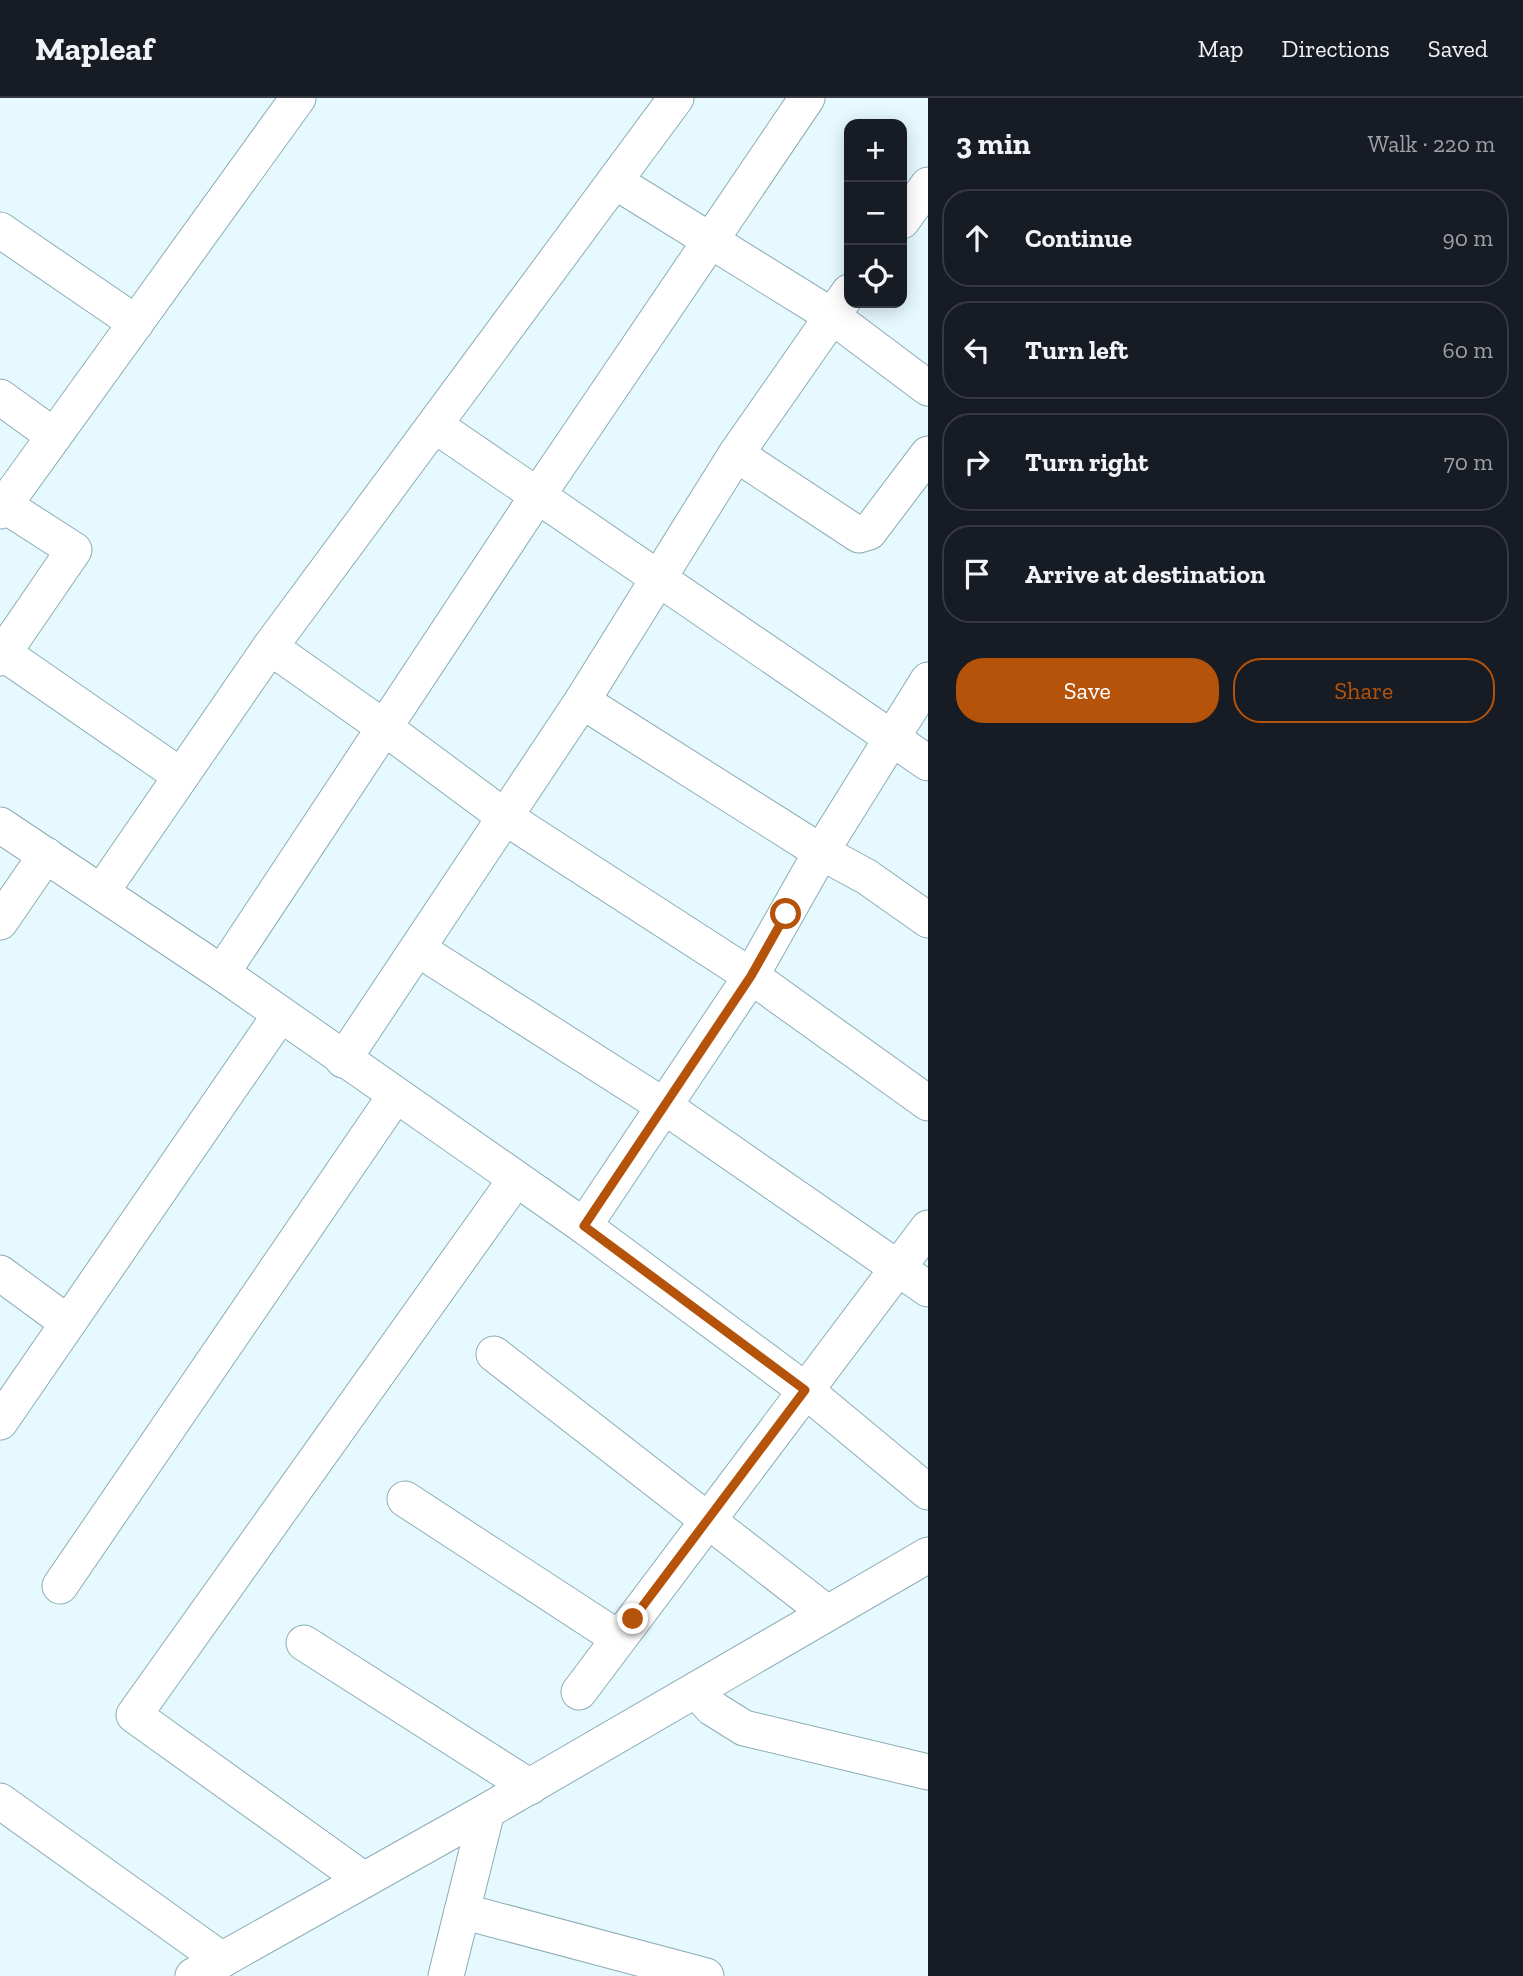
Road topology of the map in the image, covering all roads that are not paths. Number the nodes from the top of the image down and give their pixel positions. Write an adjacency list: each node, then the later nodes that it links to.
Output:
1 (298, 98): 10 (street)
2 (676, 98): 4 (street)
3 (807, 98): 8 (street)
4 (616, 182): 8 (street); 13 (street)
5 (928, 185): 6 (street)
6 (907, 214)
7 (0, 230): 10 (street)
8 (711, 241): 9 (street); 17 (street)
9 (841, 304): 11 (street); 15 (street)
10 (136, 323): 14 (street)
11 (928, 388)
12 (0, 397): 14 (street)
13 (436, 426): 17 (street); 20 (street)
14 (54, 436): 18 (street)
15 (736, 454): 16 (street); 19 (street)
16 (928, 454)
17 (538, 495): 19 (street); 24 (street)
18 (2, 508): 21 (street)
19 (658, 576): 23 (street); 25 (street)
20 (270, 647): 24 (street); 27 (street)
21 (2, 655): 27 (street)
22 (928, 680): 25 (street)
23 (582, 701): 28 (street); 30 (street)
24 (386, 728): 28 (street); 36 (street)
25 (890, 737): 26 (street); 30 (street)
26 (928, 763)
27 (181, 776): 32 (street)
28 (505, 817): 35 (street); 37 (street)
29 (0, 825): 31 (street)
30 (821, 852): 33 (street); 37 (street)
31 (46, 855): 32 (street); 34 (street)
32 (102, 891): 36 (street)
33 (928, 920)
34 (0, 922)
35 (418, 948): 39 (street); 42 (street)
36 (222, 973): 38 (street)
37 (751, 976): 41 (street); 42 (street)
38 (281, 1014): 39 (street); 49 (street)
39 (343, 1060): 40 (street)
40 (395, 1096): 43 (street); 57 (street)
41 (928, 1103)
42 (664, 1106): 44 (street); 46 (street)
43 (516, 1179): 44 (street); 67 (street)
44 (584, 1226): 51 (street)
45 (928, 1228): 46 (street)
46 (898, 1267): 48 (street); 51 (street)
47 (0, 1273): 49 (street)
48 (928, 1289)
49 (68, 1323): 52 (street)
50 (494, 1354): 55 (street)
51 (805, 1390): 53 (street); 55 (street)
52 (0, 1422)
53 (928, 1492)
54 (405, 1499): 59 (street)
55 (708, 1519): 58 (street); 59 (street)
56 (928, 1555): 58 (street)
57 (60, 1586)
58 (827, 1613): 61 (street)
59 (618, 1639): 62 (street)
60 (304, 1643): 64 (street)
61 (696, 1690): 63 (street); 64 (street)
62 (579, 1692)
63 (928, 1772)
64 (530, 1787): 66 (street)
65 (0, 1801): 69 (street)
66 (487, 1811): 67 (street); 68 (street)
67 (364, 1880): 69 (street)
68 (462, 1911): 70 (street); 71 (street)
69 (207, 1968)
70 (446, 1976)
71 (706, 1976)

